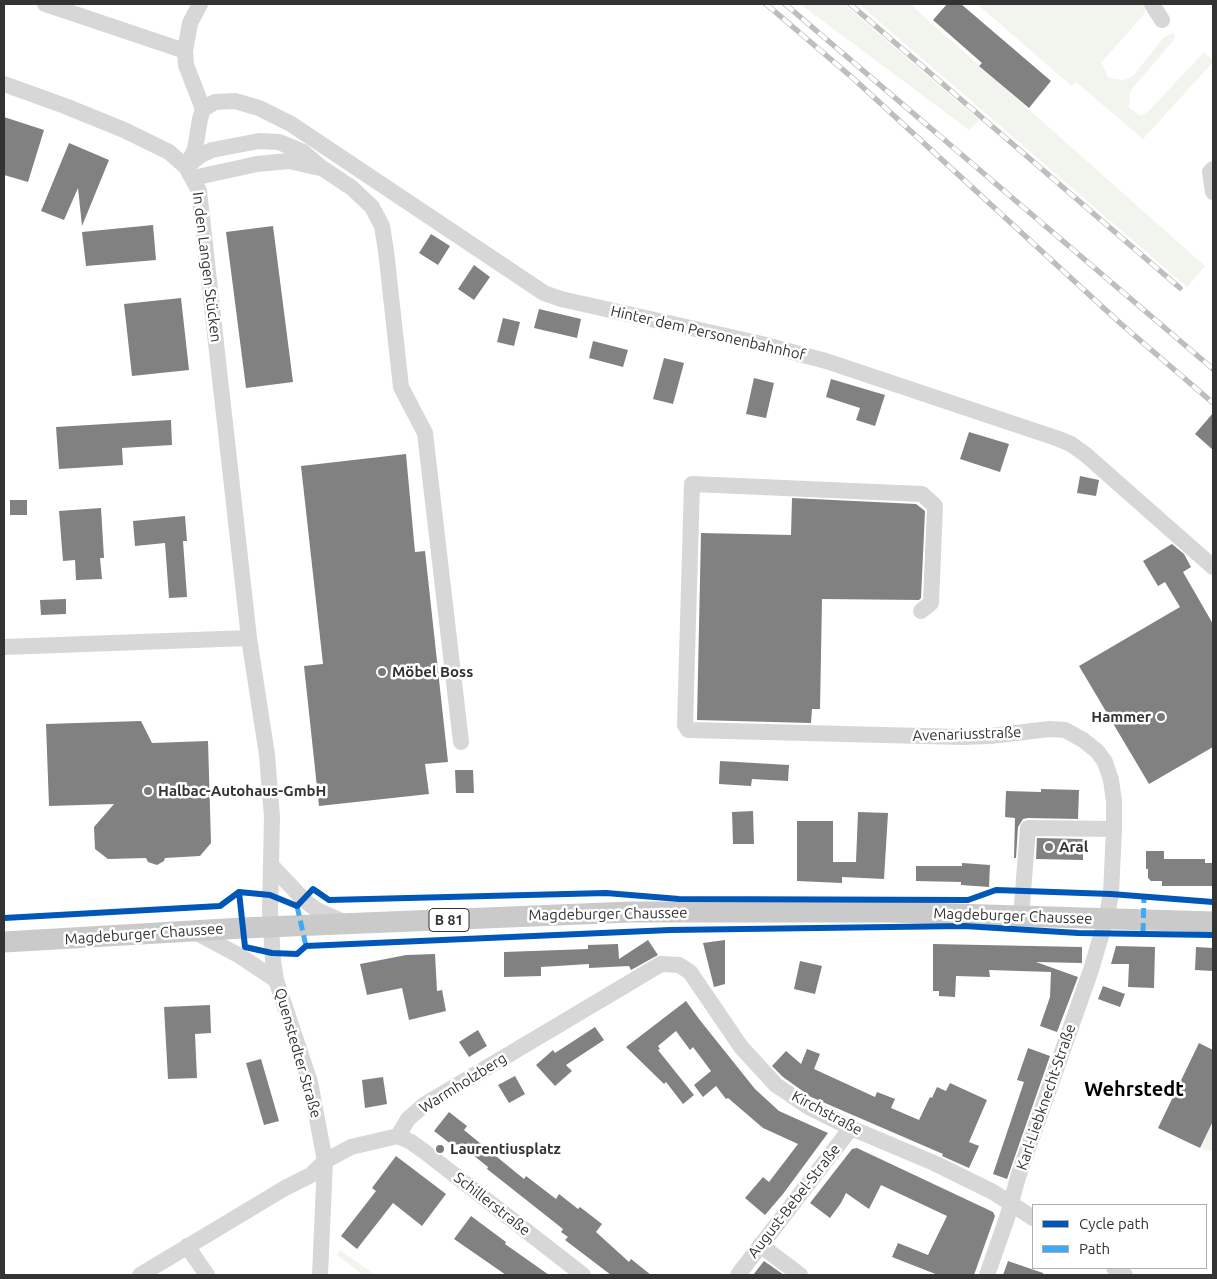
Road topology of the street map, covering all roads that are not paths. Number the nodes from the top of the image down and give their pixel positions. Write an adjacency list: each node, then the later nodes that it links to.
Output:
1 (45, 4): 5 (street)
2 (200, 4): 5 (street)
3 (1152, 4): 4 (street)
4 (1162, 20)
5 (185, 52): 7 (street)
6 (4, 84): 10 (street)
7 (203, 109): 10 (street); 12 (street, Hinter dem Personenbahnhof)
8 (322, 168): 10 (street); 10 (street); 16 (street)
9 (1213, 169): 11 (street)
10 (189, 173): 14 (street, In den Langen Stücken)
11 (1213, 192)
12 (1213, 567)
13 (921, 611): 17 (street, Avenariusstraße)
14 (249, 638): 15 (street); 18 (street, In den Langen Stücken)
15 (4, 647)
16 (461, 742)
17 (1114, 829): 19 (street); 20 (street, Avenariusstraße)
18 (271, 865): 22 (street); 23 (street, In den Langen Stücken)
19 (1022, 917): 20 (main road, Magdeburger Chaussee / B 81); 22 (main road, Magdeburger Chaussee / B 81)
20 (1106, 919): 21 (main road, Magdeburger Chaussee / B 81); 31 (street, Karl-Liebknecht-Straße)
21 (1213, 922)
22 (348, 924): 23 (main road, Magdeburger Chaussee / B 81)
23 (270, 927): 24 (main road, Magdeburger Chaussee / B 81); 27 (street, Quenstedter Straße)
24 (194, 931): 25 (main road, Magdeburger Chaussee / B 81); 27 (street, Quenstedter Straße)
25 (4, 942)
26 (661, 964): 28 (street, Kirchstraße); 29 (street, Warmholzberg)
27 (276, 980): 30 (street, Quenstedter Straße)
28 (851, 1128): 31 (street, Kirchstraße); 33 (street, August-Bebel-Straße)
29 (398, 1136): 30 (street); 38 (street, Schillerstraße)
30 (325, 1161): 34 (street); 37 (street, Quenstedter Straße)
31 (1011, 1204): 32 (street, Kirchstraße); 41 (street, Karl-Liebknecht-Straße)
32 (1032, 1217)
33 (760, 1245): 39 (street, August-Bebel-Straße); 40 (street)
34 (187, 1246): 35 (street); 36 (street)
35 (140, 1275)
36 (207, 1275)
37 (320, 1275)
38 (583, 1275)
39 (738, 1275)
40 (800, 1275)
41 (987, 1275)

